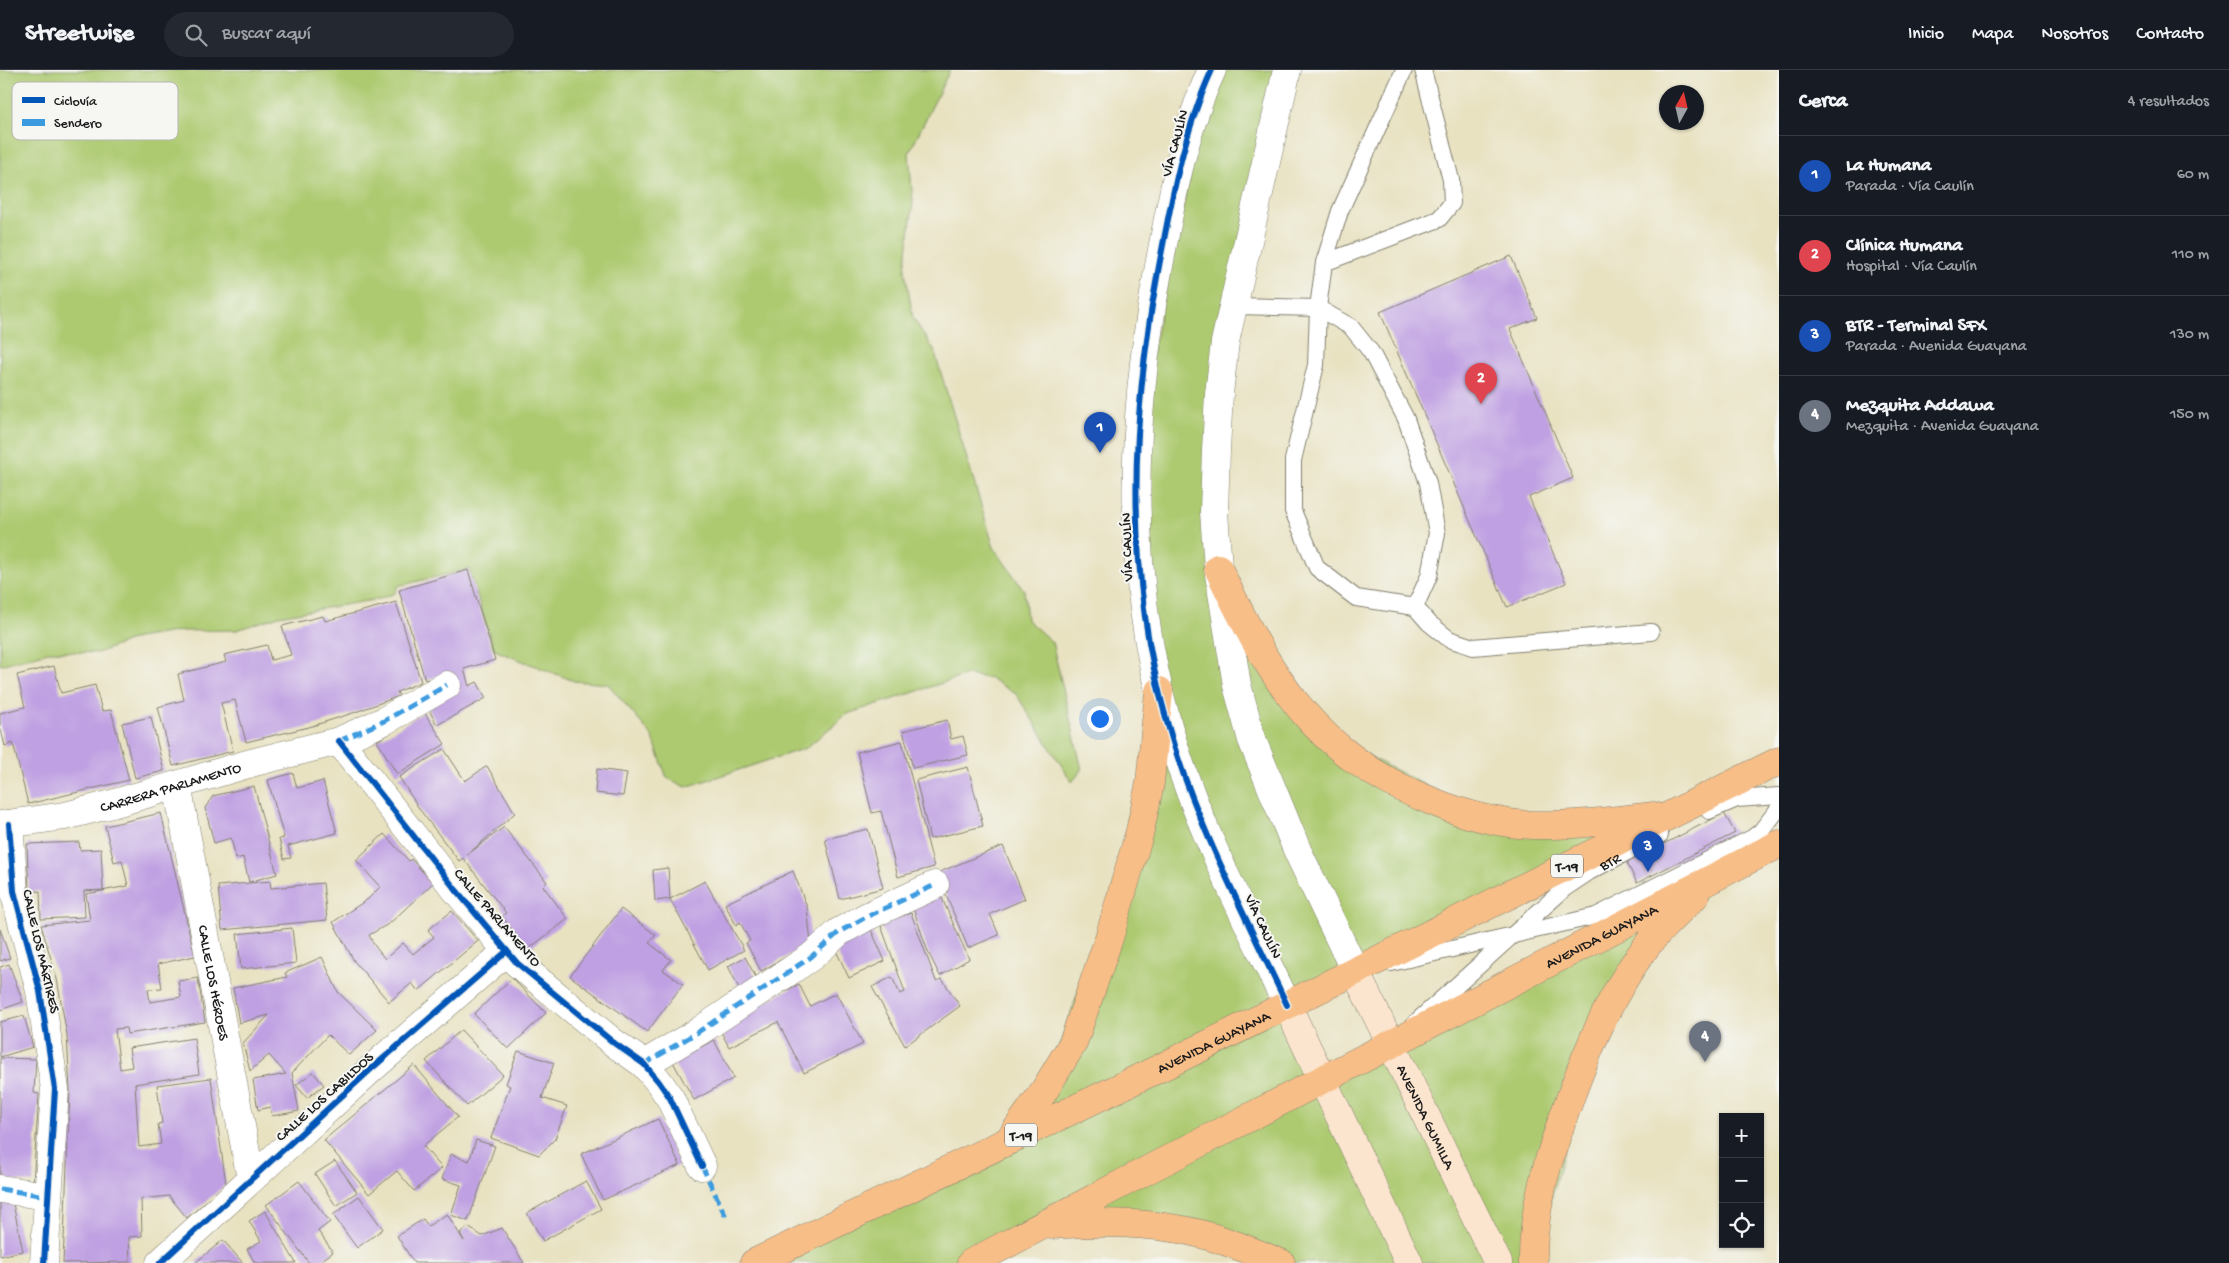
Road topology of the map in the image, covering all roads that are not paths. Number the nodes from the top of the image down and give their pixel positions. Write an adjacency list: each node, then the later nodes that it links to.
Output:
1 (1212, 70): 12 (street, VÍA CAULÍN)
2 (1287, 70): 6 (street)
3 (1404, 70): 5 (lane)
4 (1423, 70): 5 (lane)
5 (1324, 263): 7 (lane)
6 (1235, 306): 7 (lane); 8 (street)
7 (1318, 308): 9 (lane); 9 (lane)
8 (1218, 568): 18 (highway); 25 (street)
9 (1415, 607): 10 (lane)
10 (1650, 632)
11 (447, 685): 13 (street, CARRERA PARLAMENTO)
12 (1159, 691): 26 (street, VÍA CAULÍN); 30 (highway)
13 (339, 741): 15 (street, CARRERA PARLAMENTO); 24 (street, CALLE PARLAMENTO)
14 (1779, 761): 18 (highway, AVENIDA GUAYANA / T-19)
15 (178, 785): 19 (street, CARRERA PARLAMENTO); 32 (street, CALLE LOS HÉROES)
16 (1779, 796): 23 (lane, BTR)
17 (1779, 808): 23 (lane, BTR)
18 (1673, 814): 25 (highway, AVENIDA GUAYANA / T-19)
19 (4, 824): 34 (street, CALLE LOS MÁRTIRES)
20 (1779, 844): 21 (highway, AVENIDA GUAYANA)
21 (1714, 878): 27 (highway, AVENIDA GUAYANA); 43 (highway)
22 (936, 886): 28 (street)
23 (1511, 936): 25 (lane, BTR); 27 (lane, BTR)
24 (507, 951): 28 (street, CALLE PARLAMENTO); 32 (street, CALLE LOS CABILDOS)
25 (1355, 971): 26 (highway, AVENIDA GUAYANA / T-19); 27 (main road, AVENIDA GUMILLA)
26 (1287, 1005): 29 (main road); 30 (highway, AVENIDA GUAYANA / T-19)
27 (1391, 1044): 29 (highway, AVENIDA GUAYANA); 42 (main road, AVENIDA GUMILLA)
28 (644, 1064): 31 (street, CALLE PARLAMENTO)
29 (1322, 1079): 35 (highway, AVENIDA GUAYANA); 41 (main road)
30 (1008, 1142): 38 (highway, AVENIDA GUAYANA / T-19)
31 (702, 1166)
32 (251, 1179): 37 (street, CALLE LOS CABILDOS)
33 (0, 1189): 34 (street)
34 (47, 1196): 36 (street, CALLE LOS MÁRTIRES)
35 (1042, 1225): 39 (highway, AVENIDA GUAYANA); 40 (highway)
36 (44, 1263)
37 (160, 1263)
38 (754, 1263)
39 (971, 1263)
40 (1281, 1263)
41 (1409, 1263)
42 (1498, 1263)
43 (1533, 1263)

